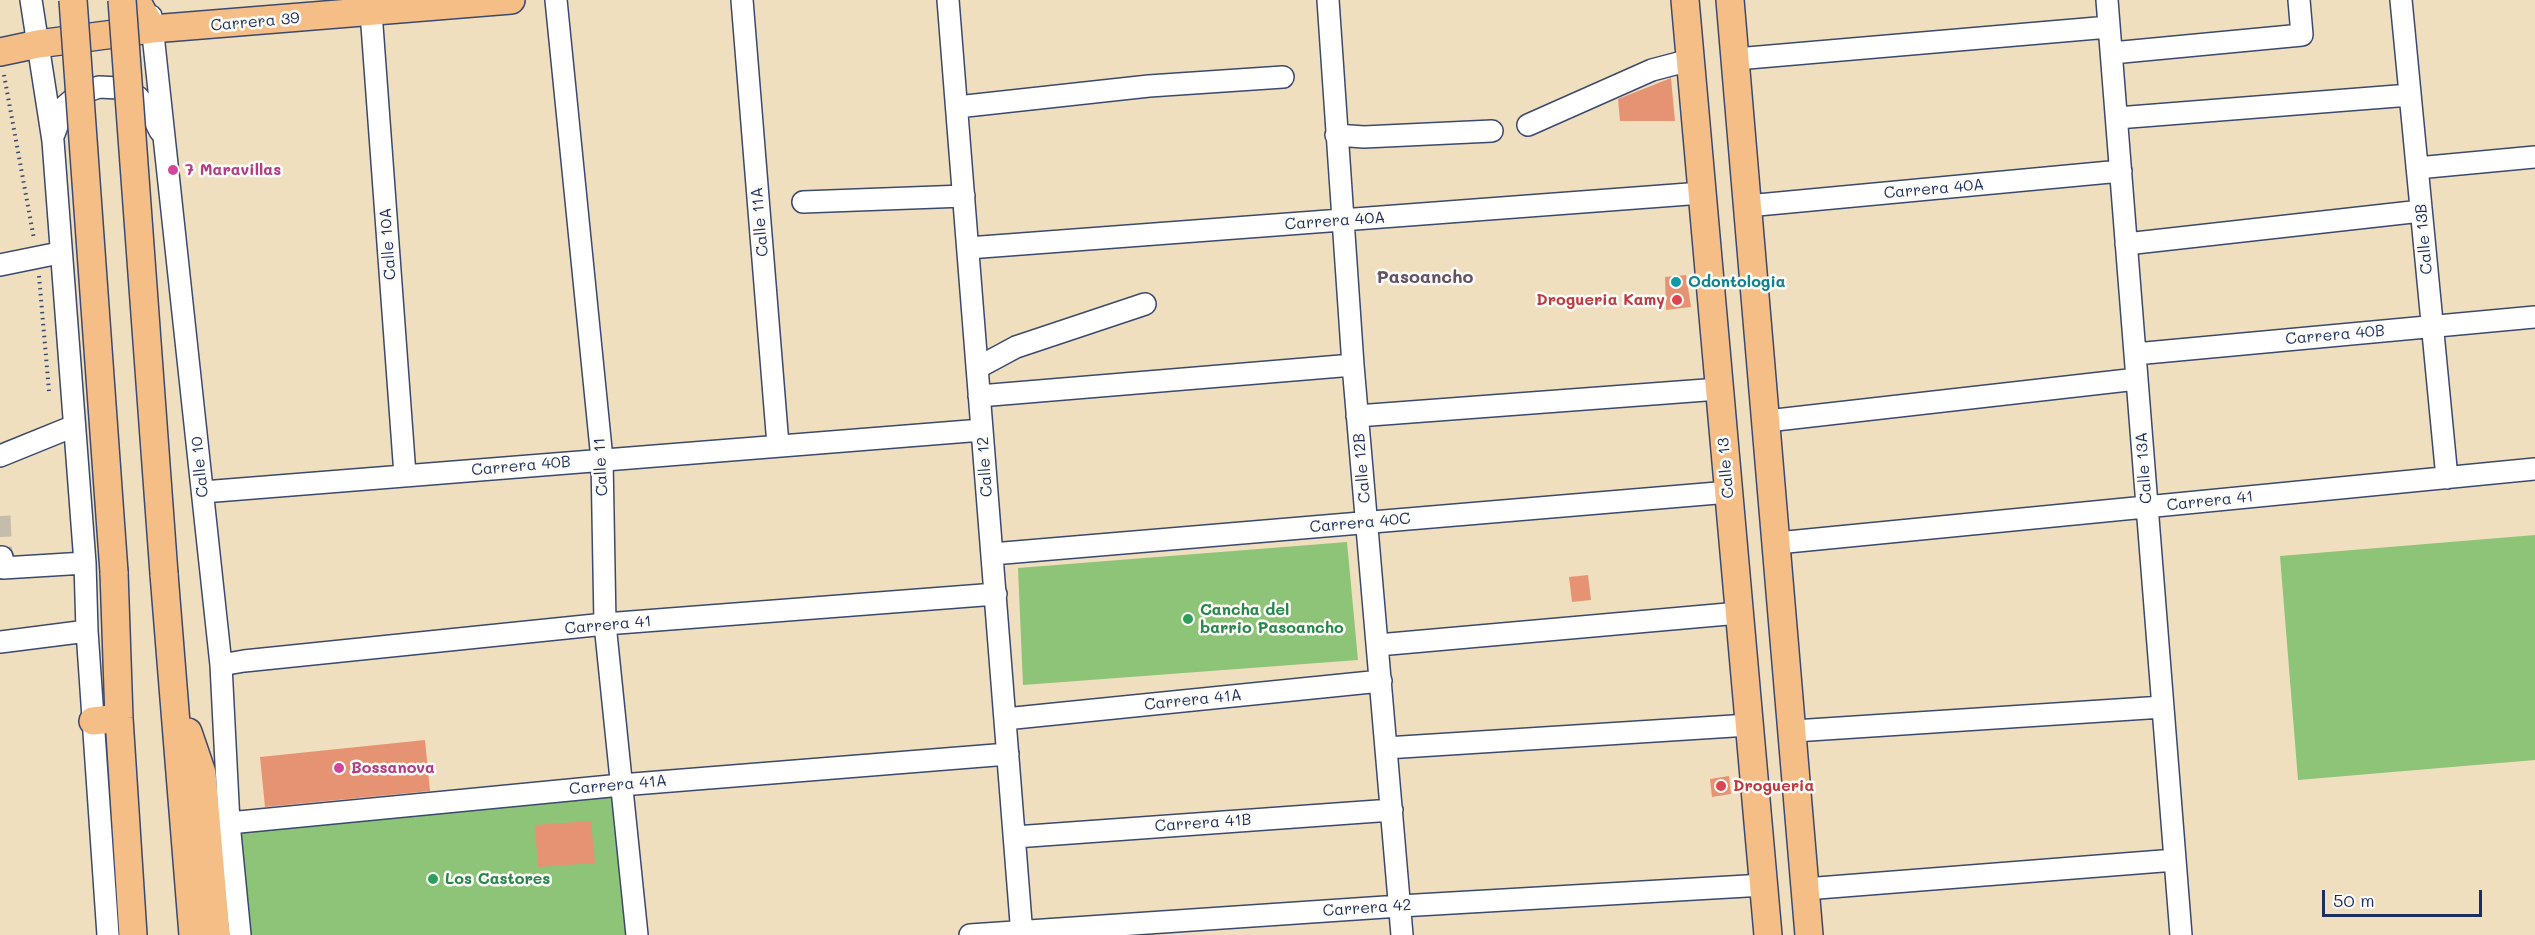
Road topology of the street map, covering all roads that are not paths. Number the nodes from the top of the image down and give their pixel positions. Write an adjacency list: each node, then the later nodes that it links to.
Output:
1 (32, 0): 19 (street)
2 (73, 0): 84 (main road, bridge)
3 (122, 0): 81 (main road, bridge)
4 (136, 0): 18 (main road)
5 (149, 0): 18 (street, Calle 10)
6 (512, 0): 16 (main road, Carrera 39)
7 (556, 0): 61 (street, Calle 11)
8 (742, 0): 59 (street, Calle 11A)
9 (948, 0): 26 (street, Calle 12)
10 (1328, 0): 30 (street, Calle 12B)
11 (1685, 0): 22 (main road, Calle 13)
12 (1730, 0): 21 (main road)
13 (2107, 0): 17 (street, Calle 13A)
14 (2299, 0): 20 (street)
15 (2401, 0): 25 (street, Calle 13B)
16 (371, 12): 18 (main road, Carrera 39); 63 (street, Calle 10A)
17 (2109, 27): 20 (street, Calle 13A); 21 (street)
18 (152, 29): 19 (main road, Carrera 39); 31 (street, Calle 10)
19 (38, 44): 23 (main road, Carrera 39); 32 (street)
20 (2112, 53): 27 (street, Calle 13A)
21 (1736, 59): 39 (main road)
22 (1690, 60): 28 (street); 36 (main road, Calle 13)
23 (2, 63)
24 (1283, 77): 26 (street)
25 (2410, 95): 27 (street); 34 (street, Calle 13B)
26 (957, 106): 37 (street, Calle 12)
27 (2117, 118): 35 (street, Calle 13A)
28 (1528, 125)
29 (1492, 131): 30 (street)
30 (1336, 135): 41 (street, Calle 12B)
31 (164, 140): 32 (street); 65 (street, Calle 10)
32 (53, 141): 44 (street)
33 (2535, 157): 34 (street)
34 (2417, 168): 40 (street, Calle 13B)
35 (2121, 171): 39 (street, Carrera 40A); 42 (street, Calle 13A)
36 (1702, 193): 41 (street, Carrera 40A); 53 (main road, Calle 13)
37 (964, 195): 38 (street); 43 (street, Calle 12)
38 (803, 202)
39 (1747, 206): 56 (main road)
40 (2421, 211): 42 (street); 48 (street, Calle 13B)
41 (1342, 221): 43 (street, Carrera 40A); 50 (street, Calle 12B)
42 (2126, 244): 49 (street, Calle 13A)
43 (968, 248): 51 (street, Calle 12)
44 (60, 253): 45 (street); 57 (street)
45 (0, 265)
46 (1145, 304): 51 (street)
47 (2535, 317): 48 (street, Carrera 40B)
48 (2432, 326): 49 (street, Carrera 40B); 64 (street, Calle 13B)
49 (2135, 354): 52 (street, Calle 13A)
50 (1353, 365): 54 (street); 55 (street, Calle 12B)
51 (977, 368): 54 (street, Calle 12)
52 (2137, 379): 56 (street); 67 (street, Calle 13A)
53 (1719, 389): 55 (street); 66 (main road, Calle 13)
54 (980, 396): 58 (street, Calle 12)
55 (1357, 416): 68 (street, Calle 12B)
56 (1767, 421): 69 (main road)
57 (74, 426): 60 (street); 72 (street)
58 (982, 430): 59 (street, Carrera 40B); 70 (street, Calle 12)
59 (778, 445): 61 (street, Carrera 40B)
60 (0, 456)
61 (602, 459): 63 (street, Carrera 40B); 75 (street, Calle 11)
62 (2535, 469): 64 (street, Carrera 41)
63 (405, 476): 65 (street, Carrera 40B)
64 (2447, 478): 67 (street, Carrera 41)
65 (203, 492): 79 (street, Calle 10)
66 (1729, 492): 68 (street, Carrera 40C); 74 (main road, Calle 13)
67 (2147, 507): 69 (street, Carrera 41); 82 (street, Calle 13A)
68 (1367, 522): 70 (street, Carrera 40C); 78 (street, Calle 12B)
69 (1777, 543): 86 (main road)
70 (992, 554): 73 (street, Calle 12)
71 (2, 556): 72 (street)
72 (85, 563): 76 (street)
73 (996, 594): 75 (street, Carrera 41); 83 (street, Calle 12)
74 (1739, 613): 78 (street); 85 (main road, Calle 13)
75 (605, 624): 79 (street, Carrera 41); 89 (street, Calle 11)
76 (87, 631): 77 (street); 84 (street)
77 (0, 642)
78 (1378, 645): 80 (street, Calle 12B)
79 (221, 665): 91 (street, Calle 10)
80 (1381, 681): 83 (street, Carrera 41A); 87 (street, Calle 12B)
81 (174, 689): 100 (main road); 101 (main road)
82 (2163, 707): 86 (street); 93 (street, Calle 13A)
83 (1005, 719): 88 (street, Calle 12)
84 (106, 720): 98 (street); 99 (main road)
85 (1749, 724): 87 (street); 94 (main road, Calle 13)
86 (1794, 730): 95 (main road)
87 (1386, 748): 90 (street, Calle 12B)
88 (1008, 754): 89 (street, Carrera 41A); 92 (street, Calle 12)
89 (621, 785): 91 (street, Carrera 41A); 103 (street, Calle 11)
90 (1392, 810): 92 (street, Carrera 41B); 96 (street, Calle 12B)
91 (229, 823): 102 (street, Calle 10)
92 (1015, 837): 97 (street, Calle 12)
93 (2175, 860): 95 (street); 108 (street, Calle 13A)
94 (1764, 885): 96 (street, Carrera 42); 106 (main road, Calle 13)
95 (1805, 889): 107 (main road)
96 (1400, 906): 97 (street, Carrera 42); 105 (street, Calle 12B)
97 (1022, 933): 104 (street, Carrera 42)
98 (108, 935)
99 (133, 935)
100 (193, 935)
101 (216, 935)
102 (240, 935)
103 (637, 935)
104 (970, 935)
105 (1402, 935)
106 (1768, 935)
107 (1809, 935)
108 (2181, 935)

